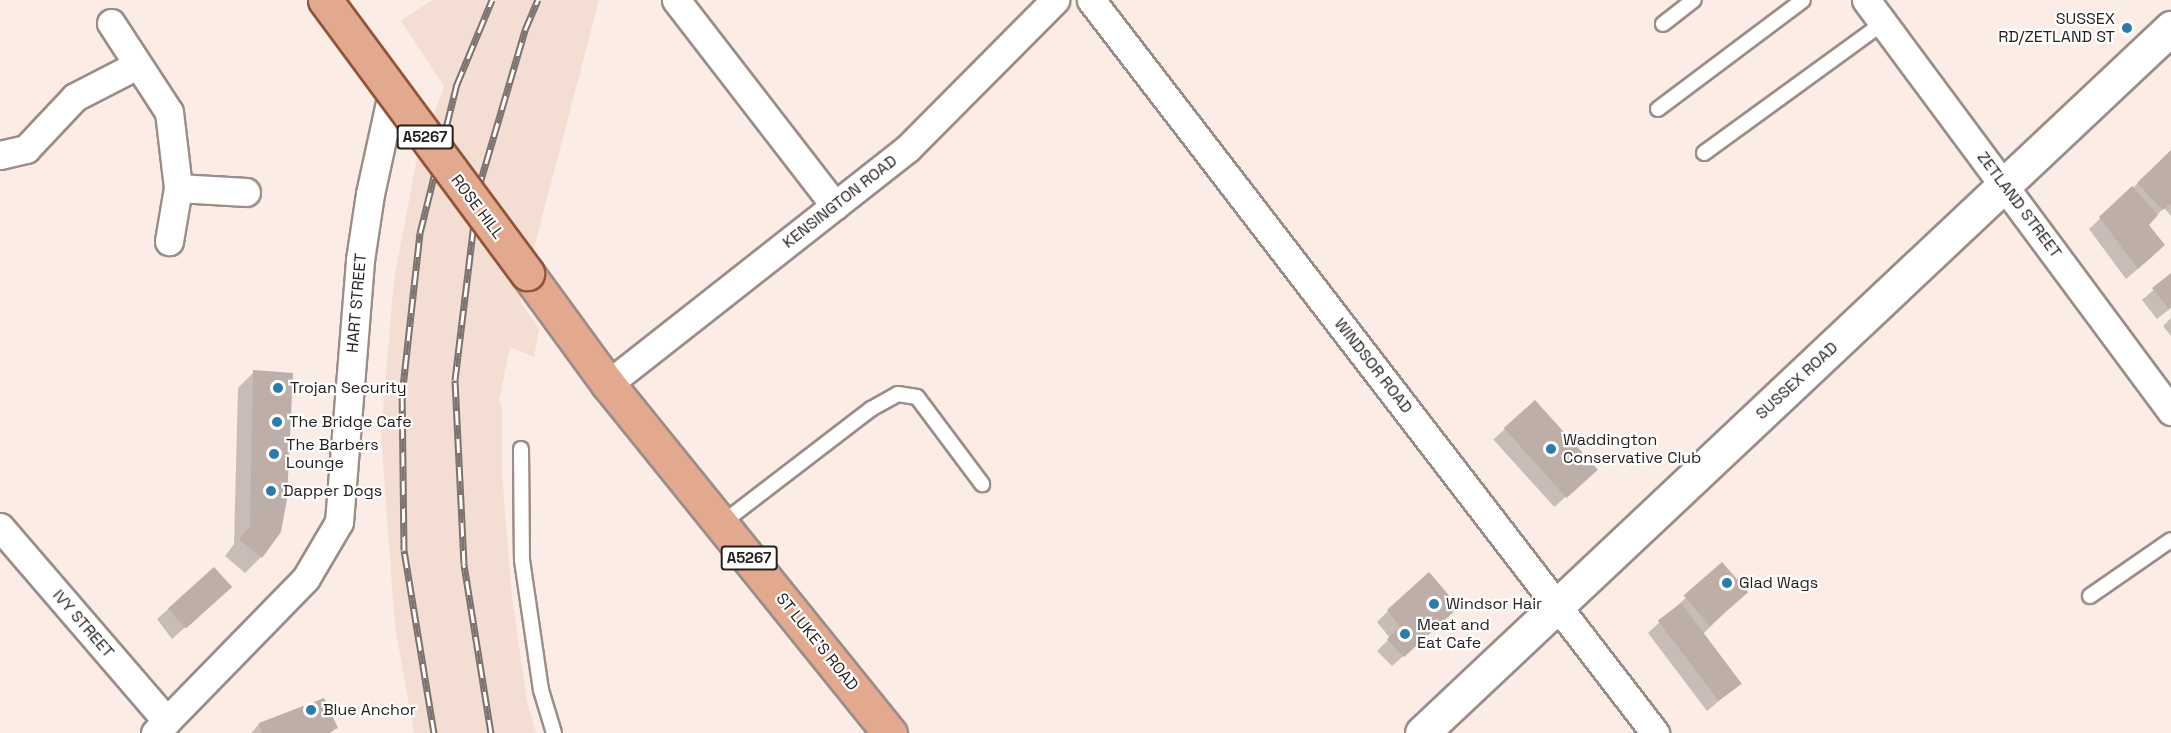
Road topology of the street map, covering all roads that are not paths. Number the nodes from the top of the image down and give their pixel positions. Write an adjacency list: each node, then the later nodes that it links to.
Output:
1 (325, 0): 13 (main road, ROSE HILL / A5267, bridge)
2 (676, 0): 20 (street)
3 (1055, 0): 20 (street, KENSINGTON ROAD)
4 (1091, 0): 30 (street, WINDSOR ROAD)
5 (1694, 0): 10 (lane)
6 (1803, 0): 14 (lane)
7 (1866, 0): 9 (street, ZETLAND STREET)
8 (111, 23): 12 (street)
9 (1883, 23): 15 (lane); 17 (street, ZETLAND STREET)
10 (1663, 24)
11 (2171, 28): 17 (street, SUSSEX ROAD)
12 (137, 65): 16 (street); 18 (street)
13 (392, 93): 22 (main road, ROSE HILL / A5267, bridge); 31 (street, HART STREET)
14 (1658, 109)
15 (1704, 153)
16 (0, 155)
17 (2005, 185): 23 (street, ZETLAND STREET); 30 (street, SUSSEX ROAD)
18 (178, 188): 19 (street); 21 (street)
19 (246, 192)
20 (835, 206): 22 (street, KENSINGTON ROAD)
21 (169, 241)
22 (608, 384): 26 (main road, ST LUKE'S ROAD / A5267)
23 (2171, 411)
24 (521, 449): 32 (lane)
25 (982, 484): 26 (lane)
26 (721, 524): 33 (main road, ST LUKE'S ROAD / A5267)
27 (0, 527): 31 (street, IVY STREET)
28 (2171, 540): 29 (lane)
29 (2090, 596)
30 (1557, 605): 34 (street, SUSSEX ROAD); 35 (street, WINDSOR ROAD)
31 (161, 727)
32 (554, 733)
33 (890, 733)
34 (1422, 733)
35 (1656, 733)

